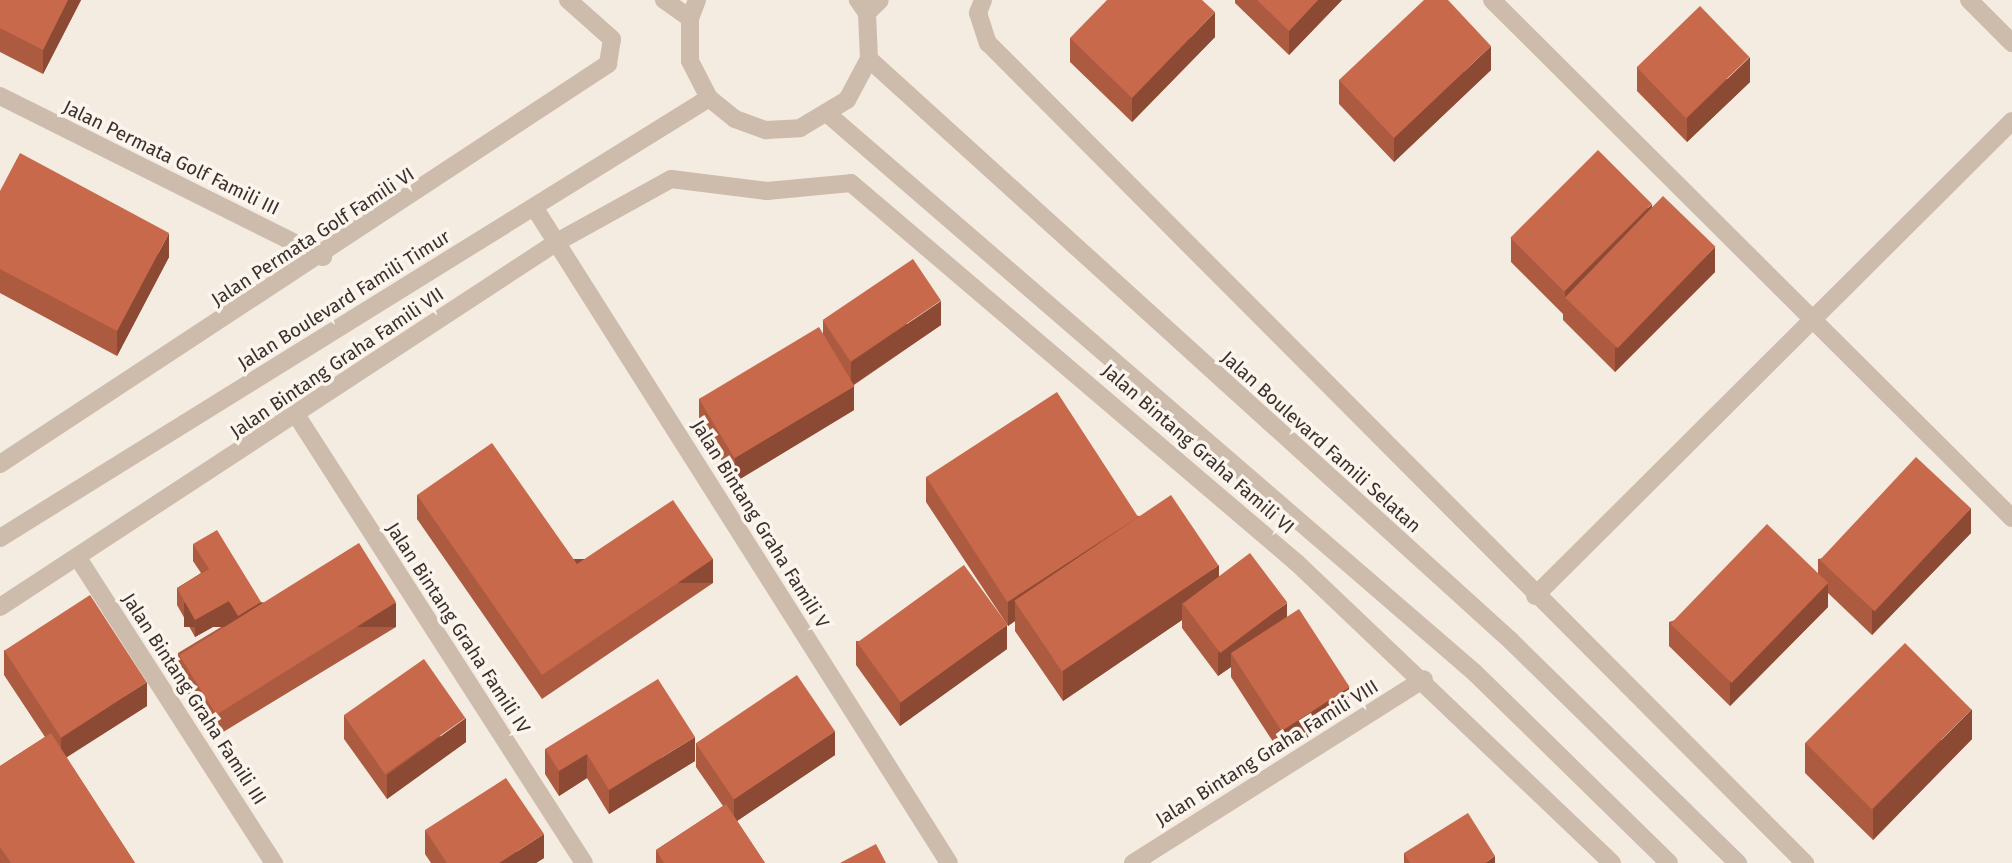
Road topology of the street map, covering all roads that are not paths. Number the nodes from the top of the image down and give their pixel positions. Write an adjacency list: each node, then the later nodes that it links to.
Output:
1 (568, 0): 19 (street, Jalan Permata Golf Famili VI)
2 (664, 0): 9 (street)
3 (697, 0): 9 (street)
4 (880, 0): 8 (street)
5 (983, 0): 26 (street)
6 (1492, 0): 20 (street)
7 (1969, 0): 10 (street)
8 (863, 7): 11 (street)
9 (690, 18): 13 (street)
10 (2012, 43)
11 (869, 59): 14 (street); 35 (street, Jalan Boulevard Famili Selatan)
12 (0, 96): 19 (street, Jalan Permata Golf Famili III)
13 (709, 98): 14 (street); 17 (street, Jalan Boulevard Famili Timur)
14 (830, 116): 34 (street)
15 (2012, 121): 20 (street)
16 (706, 179): 18 (street, Jalan Bintang Graha Famili VII); 28 (street, Jalan Bintang Graha Famili VI)
17 (534, 207): 18 (street, Jalan Bintang Graha Famili V); 24 (street, Jalan Boulevard Famili Timur)
18 (557, 242): 21 (street, Jalan Bintang Graha Famili VII); 31 (street, Jalan Bintang Graha Famili V)
19 (323, 257): 22 (street, Jalan Permata Golf Famili VI)
20 (1812, 319): 23 (street); 26 (street)
21 (297, 416): 25 (street, Jalan Bintang Graha Famili VII); 30 (street, Jalan Bintang Graha Famili IV)
22 (0, 464)
23 (2012, 518)
24 (0, 538)
25 (78, 558): 27 (street, Jalan Bintang Graha Famili VII); 29 (street, Jalan Bintang Graha Famili III)
26 (1535, 596): 36 (street)
27 (0, 607)
28 (1424, 679): 32 (street, Jalan Bintang Graha Famili VIII); 33 (street, Jalan Bintang Graha Famili VI)
29 (274, 863)
30 (584, 863)
31 (949, 863)
32 (1133, 863)
33 (1612, 863)
34 (1669, 863)
35 (1738, 863)
36 (1805, 863)

